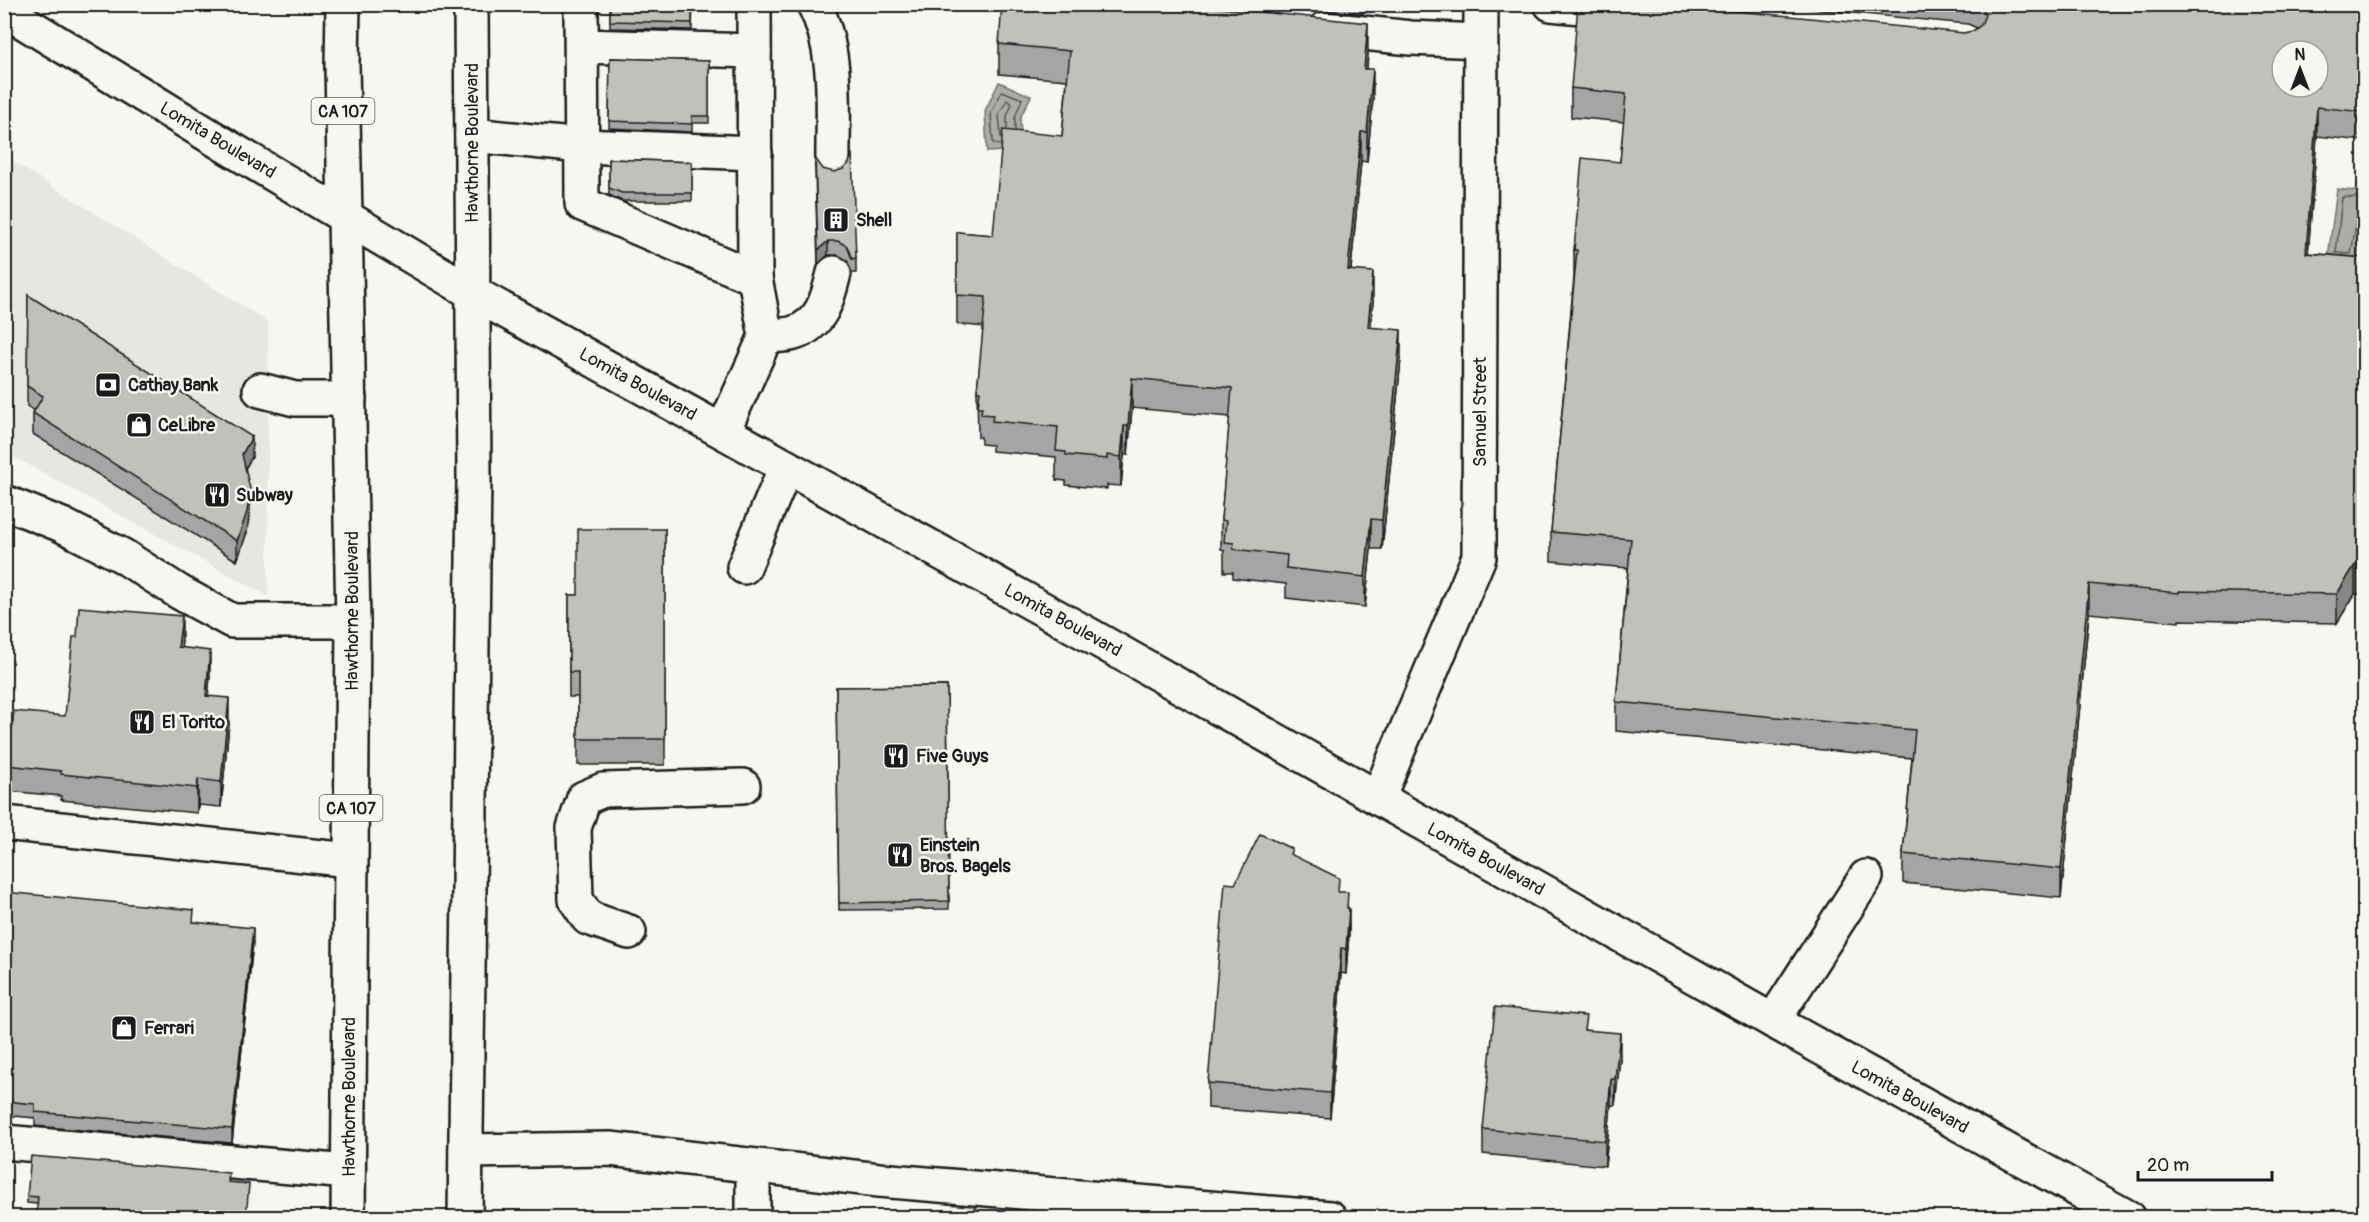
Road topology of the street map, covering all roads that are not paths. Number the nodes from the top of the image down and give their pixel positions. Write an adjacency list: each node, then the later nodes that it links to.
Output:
1 (343, 4): 18 (main road, Hawthorne Boulevard / CA 107)
2 (471, 4): 14 (main road, Hawthorne Boulevard)
3 (581, 4): 12 (main road)
4 (754, 4): 13 (main road)
5 (814, 4): 17 (main road)
6 (1481, 4): 11 (main road, Samuel Street)
7 (1551, 4): 9 (main road)
8 (4, 10): 18 (main road, Lomita Boulevard)
9 (1647, 13)
10 (1293, 26): 11 (main road)
11 (1480, 41): 31 (main road, Samuel Street)
12 (582, 46): 13 (main road); 15 (main road)
13 (754, 51): 16 (main road)
14 (472, 135): 15 (main road); 21 (main road, Hawthorne Boulevard)
15 (582, 146): 16 (main road); 20 (main road)
16 (755, 153): 20 (main road)
17 (833, 167)
18 (345, 218): 21 (main road, Lomita Boulevard); 24 (main road, Hawthorne Boulevard / CA 107)
19 (834, 273): 22 (main road)
20 (755, 278): 22 (main road)
21 (473, 293): 25 (main road, Lomita Boulevard); 38 (main road, Hawthorne Boulevard)
22 (766, 336): 25 (main road)
23 (260, 390): 24 (main road)
24 (349, 399): 29 (main road, Hawthorne Boulevard / CA 107)
25 (723, 431): 26 (main road, Lomita Boulevard)
26 (786, 467): 28 (main road); 31 (main road, Lomita Boulevard)
27 (4, 502): 29 (main road)
28 (744, 567)
29 (353, 621): 33 (main road, Hawthorne Boulevard / CA 107)
30 (743, 786): 35 (main road)
31 (1378, 798): 36 (main road, Lomita Boulevard)
32 (4, 824): 33 (main road)
33 (350, 860): 40 (main road, Hawthorne Boulevard / CA 107)
34 (1866, 877): 36 (main road)
35 (629, 932)
36 (1773, 1021): 45 (main road, Lomita Boulevard)
37 (4, 1142): 40 (main road)
38 (466, 1151): 39 (main road); 42 (main road, Hawthorne Boulevard)
39 (753, 1166): 43 (main road); 44 (main road)
40 (348, 1172): 41 (main road, Hawthorne Boulevard / CA 107)
41 (348, 1218)
42 (465, 1218)
43 (753, 1218)
44 (1330, 1218)
45 (2129, 1218)

